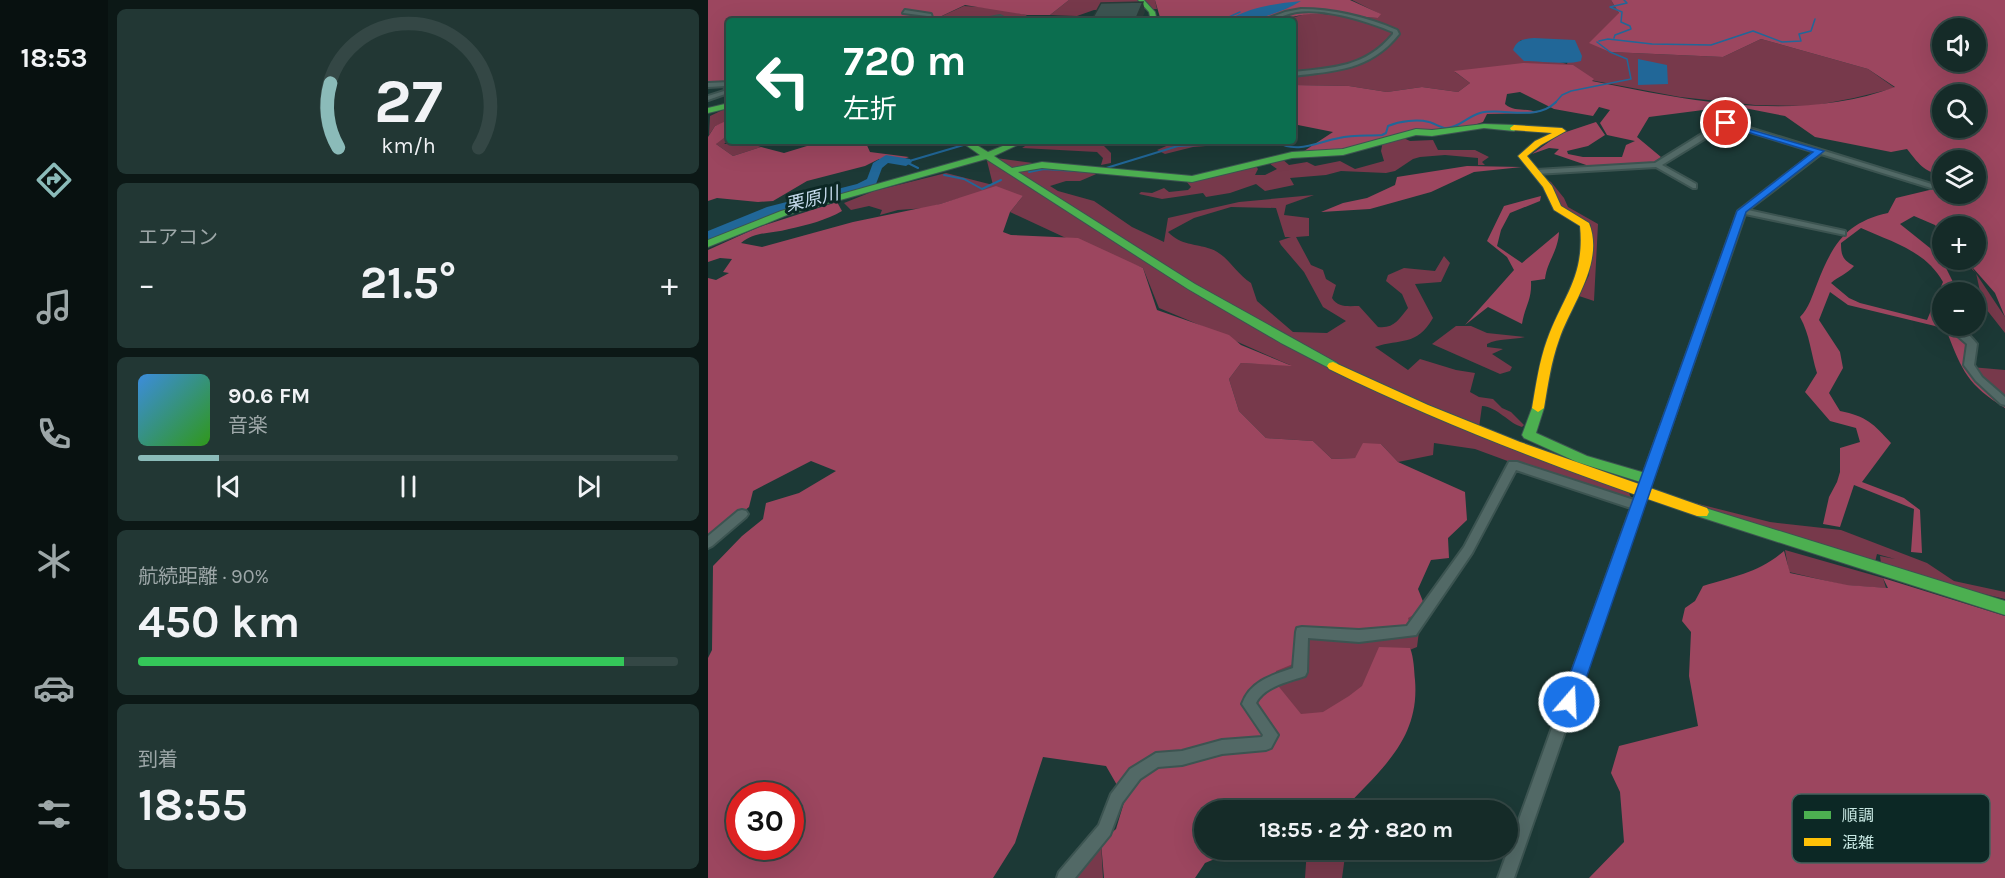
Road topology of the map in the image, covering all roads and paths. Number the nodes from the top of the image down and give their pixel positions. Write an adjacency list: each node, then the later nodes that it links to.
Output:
1 (1141, 0): 4 (street)
2 (905, 12): 3 (street)
3 (930, 18)
4 (1153, 18)
5 (1273, 18): 6 (street)
6 (1296, 74)
7 (708, 85): 8 (street)
8 (726, 85)
9 (726, 92): 10 (street)
10 (708, 98)
11 (726, 106): 12 (street)
12 (708, 111)
13 (969, 144): 16 (street)
14 (1015, 144): 16 (street)
15 (1820, 151): 17 (street); 20 (street); 22 (street)
16 (987, 156): 18 (street); 24 (street)
17 (1657, 165): 19 (street); 21 (street)
18 (1010, 171): 19 (street); 27 (street)
19 (1536, 172): 27 (street)
20 (1932, 185)
21 (1693, 186)
22 (1742, 211): 23 (street); 27 (street)
23 (1842, 233)
24 (708, 244)
25 (1965, 336): 26 (street)
26 (2005, 402)
27 (1645, 486): 28 (street); 31 (street)
28 (1638, 506): 32 (street); 33 (street)
29 (742, 514): 30 (street)
30 (708, 543)
31 (2005, 608)
32 (1065, 878)
33 (1506, 878)

